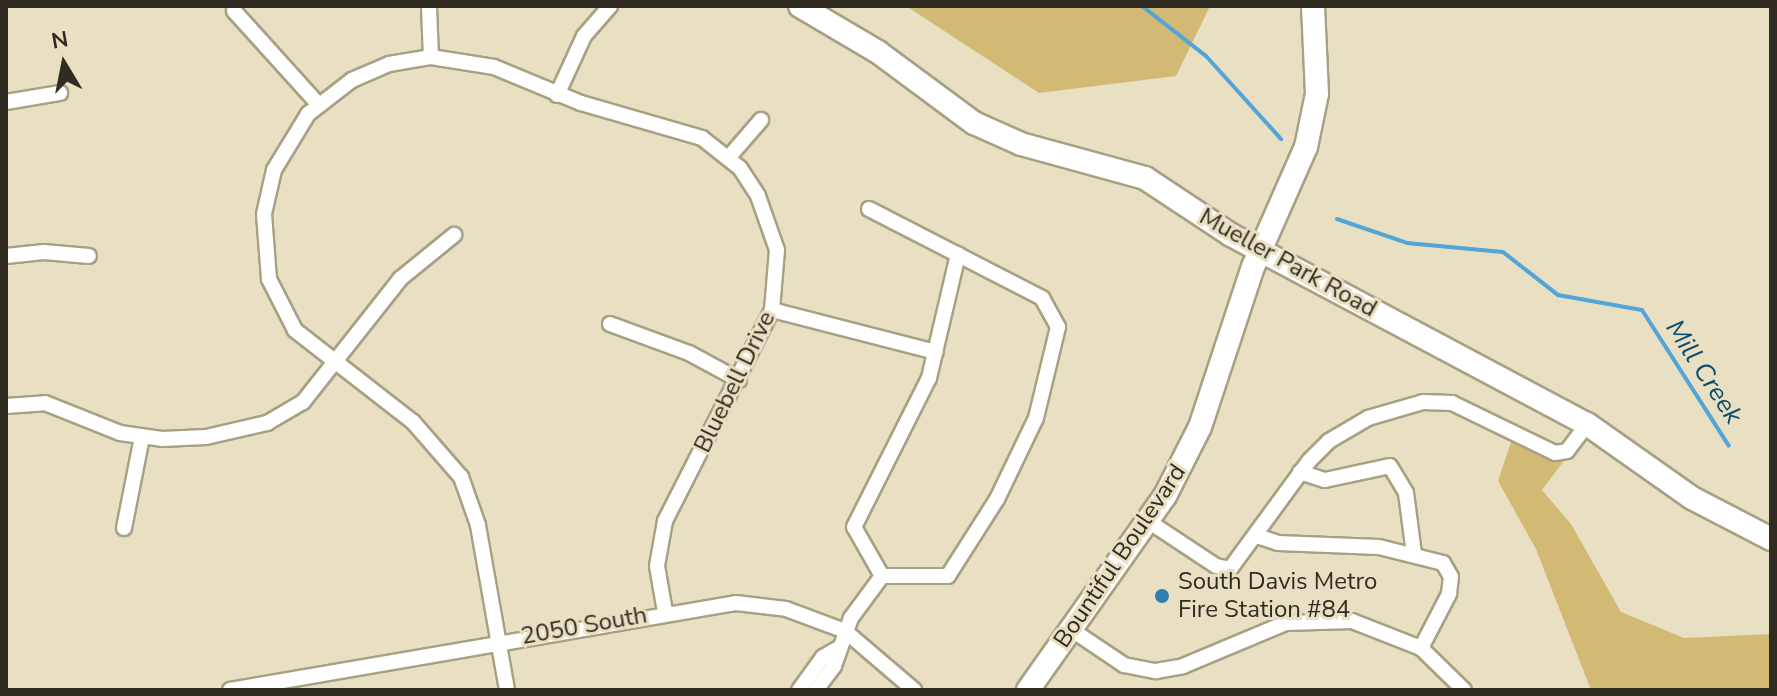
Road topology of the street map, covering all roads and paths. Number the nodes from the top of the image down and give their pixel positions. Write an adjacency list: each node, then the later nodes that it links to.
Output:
1 (429, 6): 6 (street)
2 (610, 6): 8 (street)
3 (800, 6): 15 (main road, Mueller Park Road)
4 (1313, 6): 15 (main road, Bountiful Boulevard)
5 (234, 11): 10 (street)
6 (431, 57): 8 (street, Bluebell Drive); 10 (street)
7 (60, 93): 9 (street)
8 (557, 95): 12 (street, Bluebell Drive)
9 (6, 102)
10 (319, 105): 22 (street)
11 (761, 120): 12 (street)
12 (729, 157): 19 (street, Bluebell Drive)
13 (869, 209): 16 (street)
14 (454, 235): 22 (street)
15 (1261, 251): 25 (main road, Mueller Park Road); 28 (main road, Bountiful Boulevard)
16 (958, 254): 21 (street); 33 (street)
17 (6, 256): 18 (street)
18 (89, 256)
19 (772, 310): 21 (street); 23 (street, Bluebell Drive)
20 (610, 324): 23 (street)
21 (936, 352): 33 (street)
22 (335, 363): 26 (street); 37 (street)
23 (739, 380): 34 (street, Bluebell Drive)
24 (6, 406): 26 (street)
25 (1587, 424): 27 (street); 31 (main road, Mueller Park Road)
26 (142, 437): 29 (street)
27 (1300, 472): 30 (street); 32 (street)
28 (1148, 521): 30 (street); 35 (main road, Bountiful Boulevard)
29 (124, 528)
30 (1257, 536): 32 (street)
31 (1771, 539)
32 (1414, 554): 39 (street)
33 (882, 576): 36 (street)
34 (665, 612): 36 (street, 2050 South); 37 (street, 2050 South)
35 (1072, 630): 39 (street); 46 (main road, Bountiful Boulevard)
36 (845, 631): 38 (street); 45 (street, 2050 South)
37 (499, 641): 40 (street, 2050 South); 42 (street)
38 (840, 647): 43 (street); 44 (street)
39 (1421, 648): 47 (street)
40 (273, 686): 41 (street, 2050 South)
41 (230, 690)
42 (507, 690)
43 (799, 690)
44 (816, 690)
45 (914, 690)
46 (1028, 690)
47 (1464, 690)

